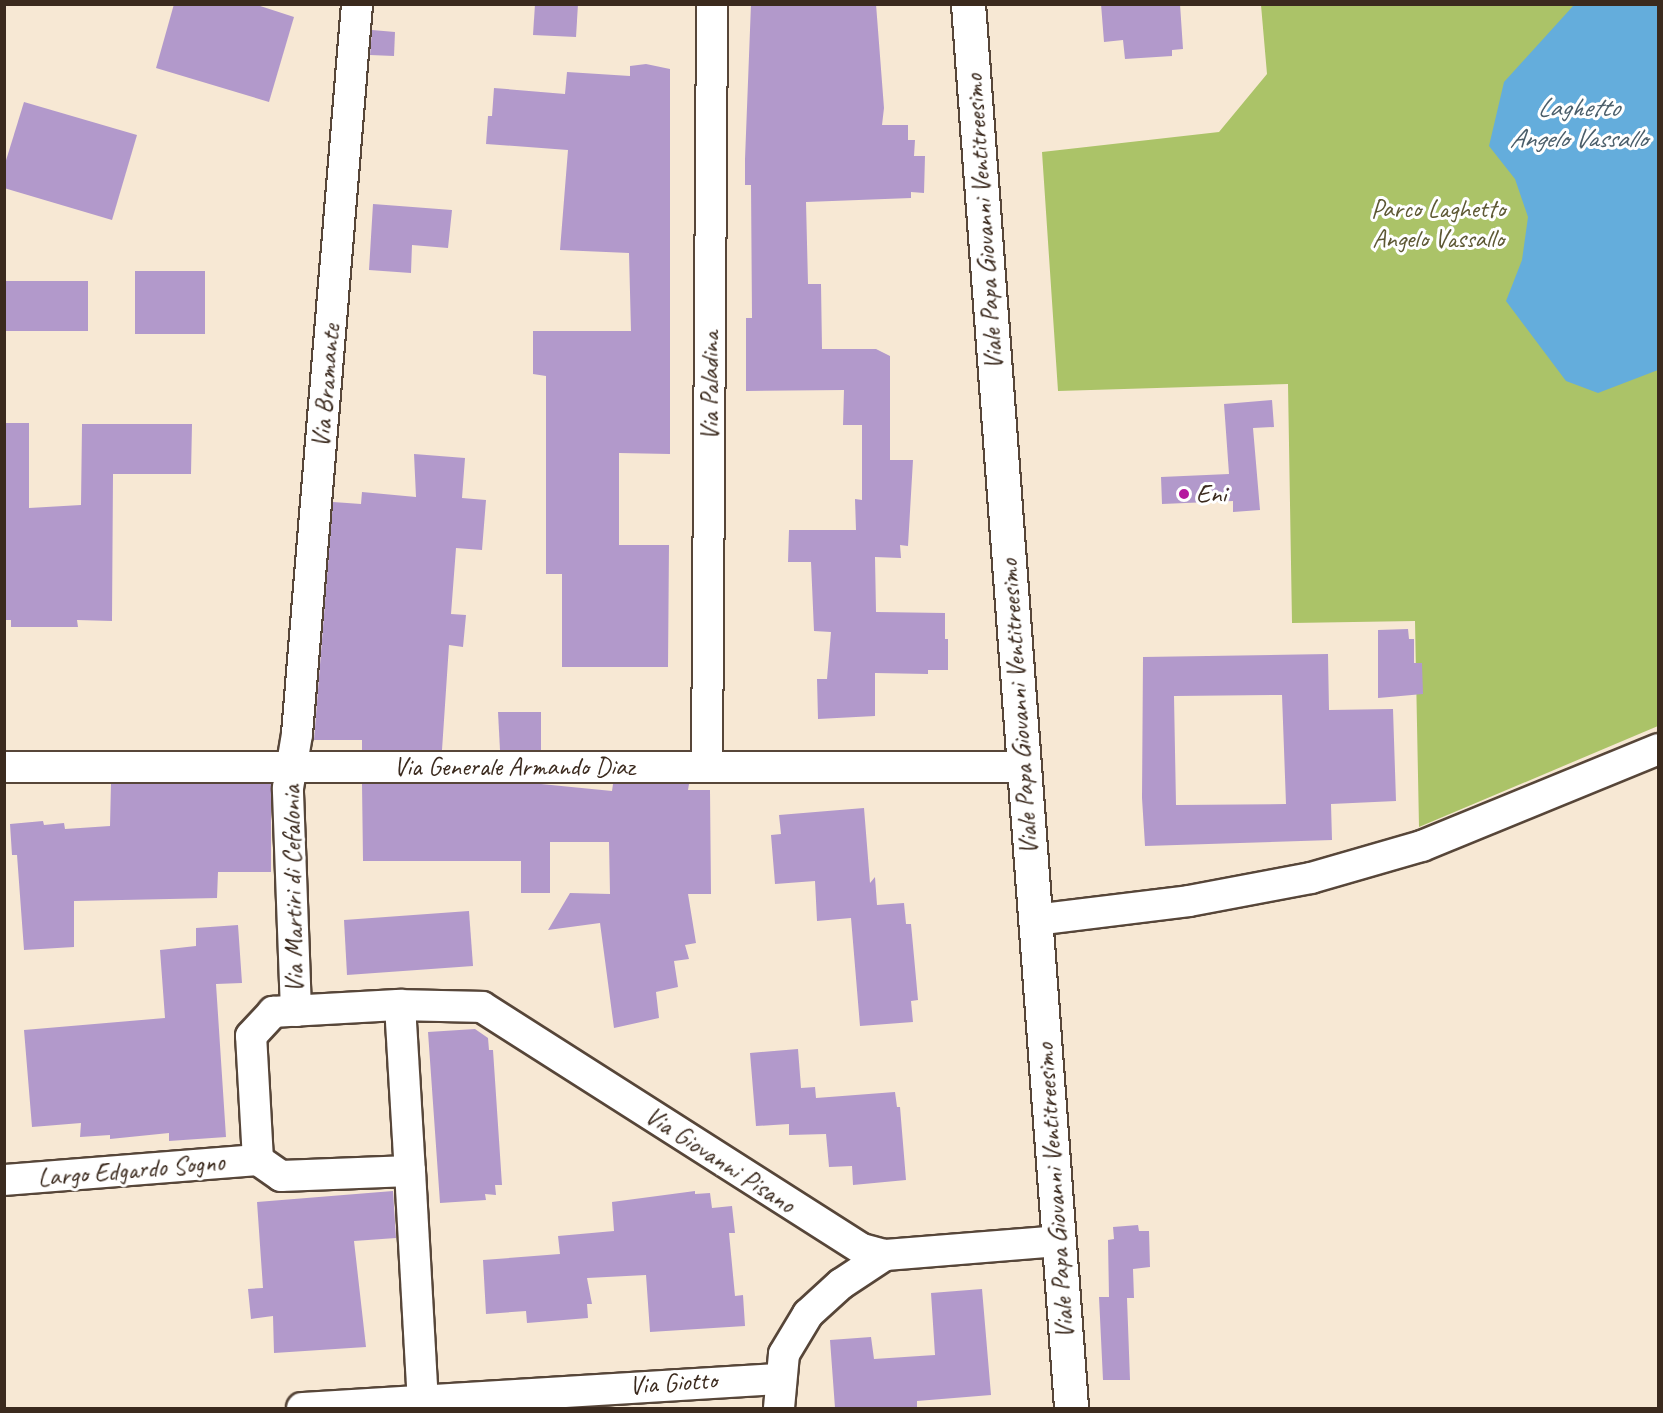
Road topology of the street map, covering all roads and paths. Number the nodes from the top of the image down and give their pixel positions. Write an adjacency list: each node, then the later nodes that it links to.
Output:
1 (357, 4): 6 (street, Via Bramante)
2 (712, 4): 7 (street, Via Paladina)
3 (968, 4): 8 (street, Viale Papa Giovanni Ventitreesimo)
4 (1659, 749): 9 (street)
5 (4, 767): 6 (street, Via Generale Armando Diaz)
6 (292, 767): 7 (street, Via Generale Armando Diaz); 11 (street, Via Martiri di Cefalonia)
7 (707, 767): 8 (street, Via Generale Armando Diaz)
8 (1024, 767): 9 (street, Viale Papa Giovanni Ventitreesimo)
9 (1035, 920): 15 (street, Viale Papa Giovanni Ventitreesimo)
10 (400, 1005): 11 (street, Via Giovanni Pisano); 13 (street); 16 (street, Via Giovanni Pisano)
11 (296, 1011): 12 (street, Via Giovanni Pisano)
12 (258, 1160): 13 (street); 14 (street, Largo Edgardo Sogno)
13 (410, 1171): 18 (street)
14 (4, 1180)
15 (1058, 1241): 16 (street, Via Giovanni Pisano); 21 (street, Viale Papa Giovanni Ventitreesimo)
16 (885, 1255): 17 (street)
17 (780, 1379): 18 (street, Via Giotto); 20 (street)
18 (423, 1400): 19 (street, Via Giotto)
19 (303, 1408)
20 (779, 1408)
21 (1071, 1408)

